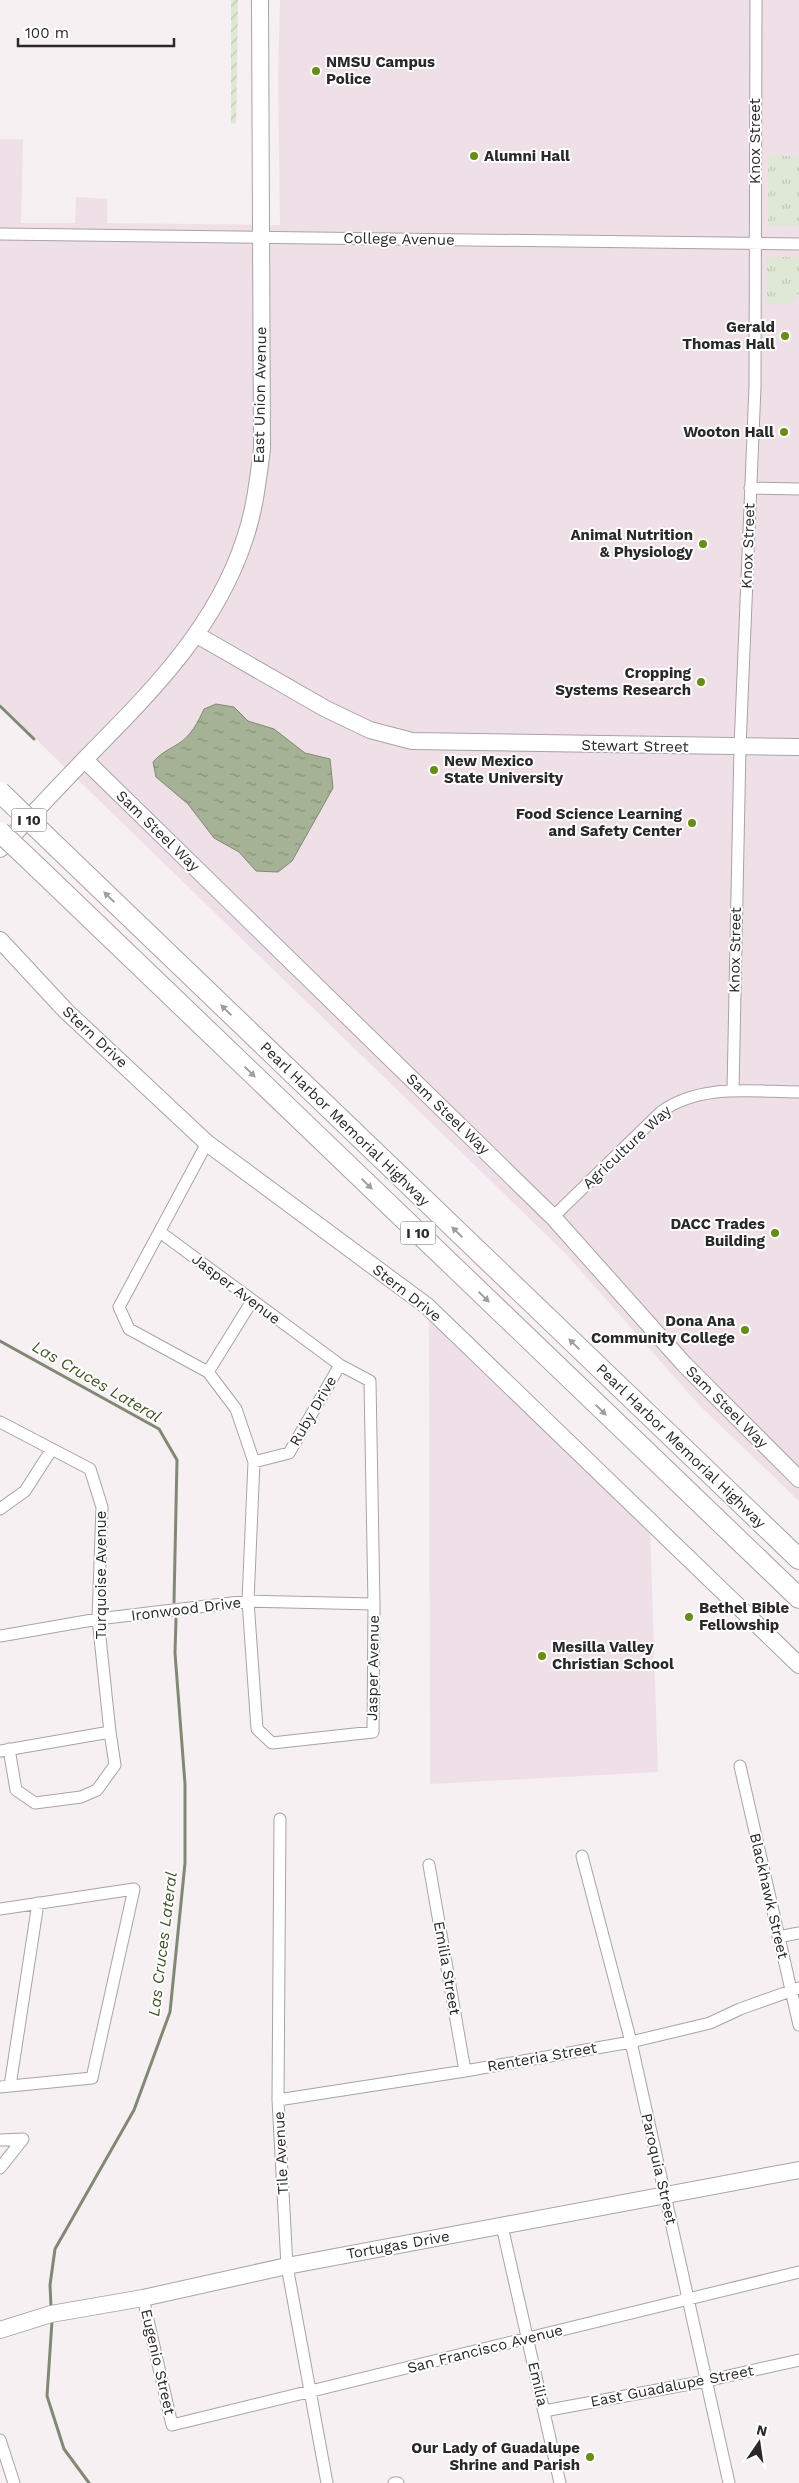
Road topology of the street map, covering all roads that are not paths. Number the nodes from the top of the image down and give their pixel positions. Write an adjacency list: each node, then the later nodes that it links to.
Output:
1 (260, 0): 4 (street, East Union Avenue)
2 (756, 0): 5 (street, Knox Street)
3 (0, 234): 4 (street, College Avenue)
4 (261, 236): 5 (street, College Avenue); 9 (street, East Union Avenue)
5 (754, 244): 6 (street, College Avenue); 7 (street, Knox Street)
6 (799, 244)
7 (750, 488): 8 (street); 10 (street, Knox Street)
8 (799, 489)
9 (197, 635): 10 (street, Stewart Street); 12 (street, East Union Avenue)
10 (740, 747): 11 (street, Stewart Street); 18 (street, Knox Street)
11 (799, 747)
12 (84, 760): 15 (street, East Union Avenue); 21 (street, Sam Steel Way)
13 (0, 792): 31 (highway, Pearl Harbor Memorial Highway / I 10, one-way to 13, bridge)
14 (0, 832): 16 (highway, Pearl Harbor Memorial Highway / I 10, bridge)
15 (0, 847): 16 (highway)
16 (35, 872): 32 (highway, Pearl Harbor Memorial Highway / I 10, one-way to 32)
17 (0, 940): 20 (street, Stern Drive)
18 (733, 1091): 19 (street, Agriculture Way); 21 (street, Agriculture Way)
19 (799, 1092)
20 (207, 1143): 22 (street, Jasper Avenue); 37 (street, Stern Drive)
21 (553, 1217): 29 (street, Sam Steel Way)
22 (160, 1232): 23 (street, Jasper Avenue); 25 (street, Jasper Avenue)
23 (252, 1301): 24 (street, Jasper Avenue); 25 (street)
24 (340, 1365): 28 (street, Ruby Drive); 34 (street, Jasper Avenue)
25 (208, 1372): 28 (street, Jasper Avenue)
26 (0, 1422): 27 (street, Turquoise Avenue)
27 (52, 1449): 30 (street); 35 (street, Turquoise Avenue)
28 (254, 1462): 33 (street, Jasper Avenue)
29 (799, 1479)
30 (0, 1509)
31 (799, 1559)
32 (799, 1598)
33 (248, 1602): 34 (street, Ironwood Drive); 34 (street, Jasper Avenue); 35 (street, Ironwood Drive)
34 (374, 1604)
35 (98, 1619): 36 (street, Ironwood Drive); 38 (street, Turquoise Avenue)
36 (0, 1636)
37 (799, 1665)
38 (110, 1732): 39 (street); 39 (street, Turquoise Avenue)
39 (4, 1750)
40 (740, 1766): 47 (street, Blackhawk Street)
41 (280, 1819): 53 (street, Tile Avenue)
42 (582, 1856): 50 (street, Paroquia Street)
43 (429, 1865): 51 (street, Emilia Street)
44 (38, 1903): 45 (street); 52 (street); 52 (street)
45 (0, 1910)
46 (799, 1933): 47 (street)
47 (778, 1937): 48 (street, Blackhawk Street)
48 (795, 1989): 49 (street, Blackhawk Street); 50 (street, Renteria Street)
49 (799, 2024)
50 (631, 2042): 51 (street, Renteria Street); 57 (street, Paroquia Street)
51 (465, 2071): 53 (street, Renteria Street)
52 (5, 2086)
53 (278, 2100): 59 (street, Tile Avenue)
54 (0, 2140): 55 (street)
55 (0, 2168)
56 (799, 2170): 57 (street, Tortugas Drive)
57 (665, 2195): 58 (street, Tortugas Drive); 62 (street, Paroquia Street)
58 (502, 2226): 59 (street, Tortugas Drive); 64 (street, Emilia)
59 (287, 2266): 61 (street, Tortugas Drive); 67 (street, Tile Avenue)
60 (799, 2272): 62 (street, San Francisco Avenue)
61 (143, 2298): 63 (street, Tortugas Drive); 69 (street, Eugenio Street)
62 (689, 2300): 64 (street, San Francisco Avenue); 66 (street, Paroquia Street)
63 (0, 2330)
64 (528, 2339): 67 (street, San Francisco Avenue); 68 (street, Emilia)
65 (799, 2360): 66 (street, East Guadalupe Street)
66 (706, 2381): 68 (street, East Guadalupe Street); 76 (street, Paroquia Street)
67 (311, 2391): 69 (street, San Francisco Avenue); 72 (street, Tile Avenue)
68 (544, 2412): 75 (street, Emilia)
69 (172, 2425)
70 (0, 2440): 71 (street)
71 (14, 2483)
72 (327, 2483)
73 (394, 2483): 74 (street)
74 (398, 2483)
75 (560, 2483)
76 (729, 2483)

